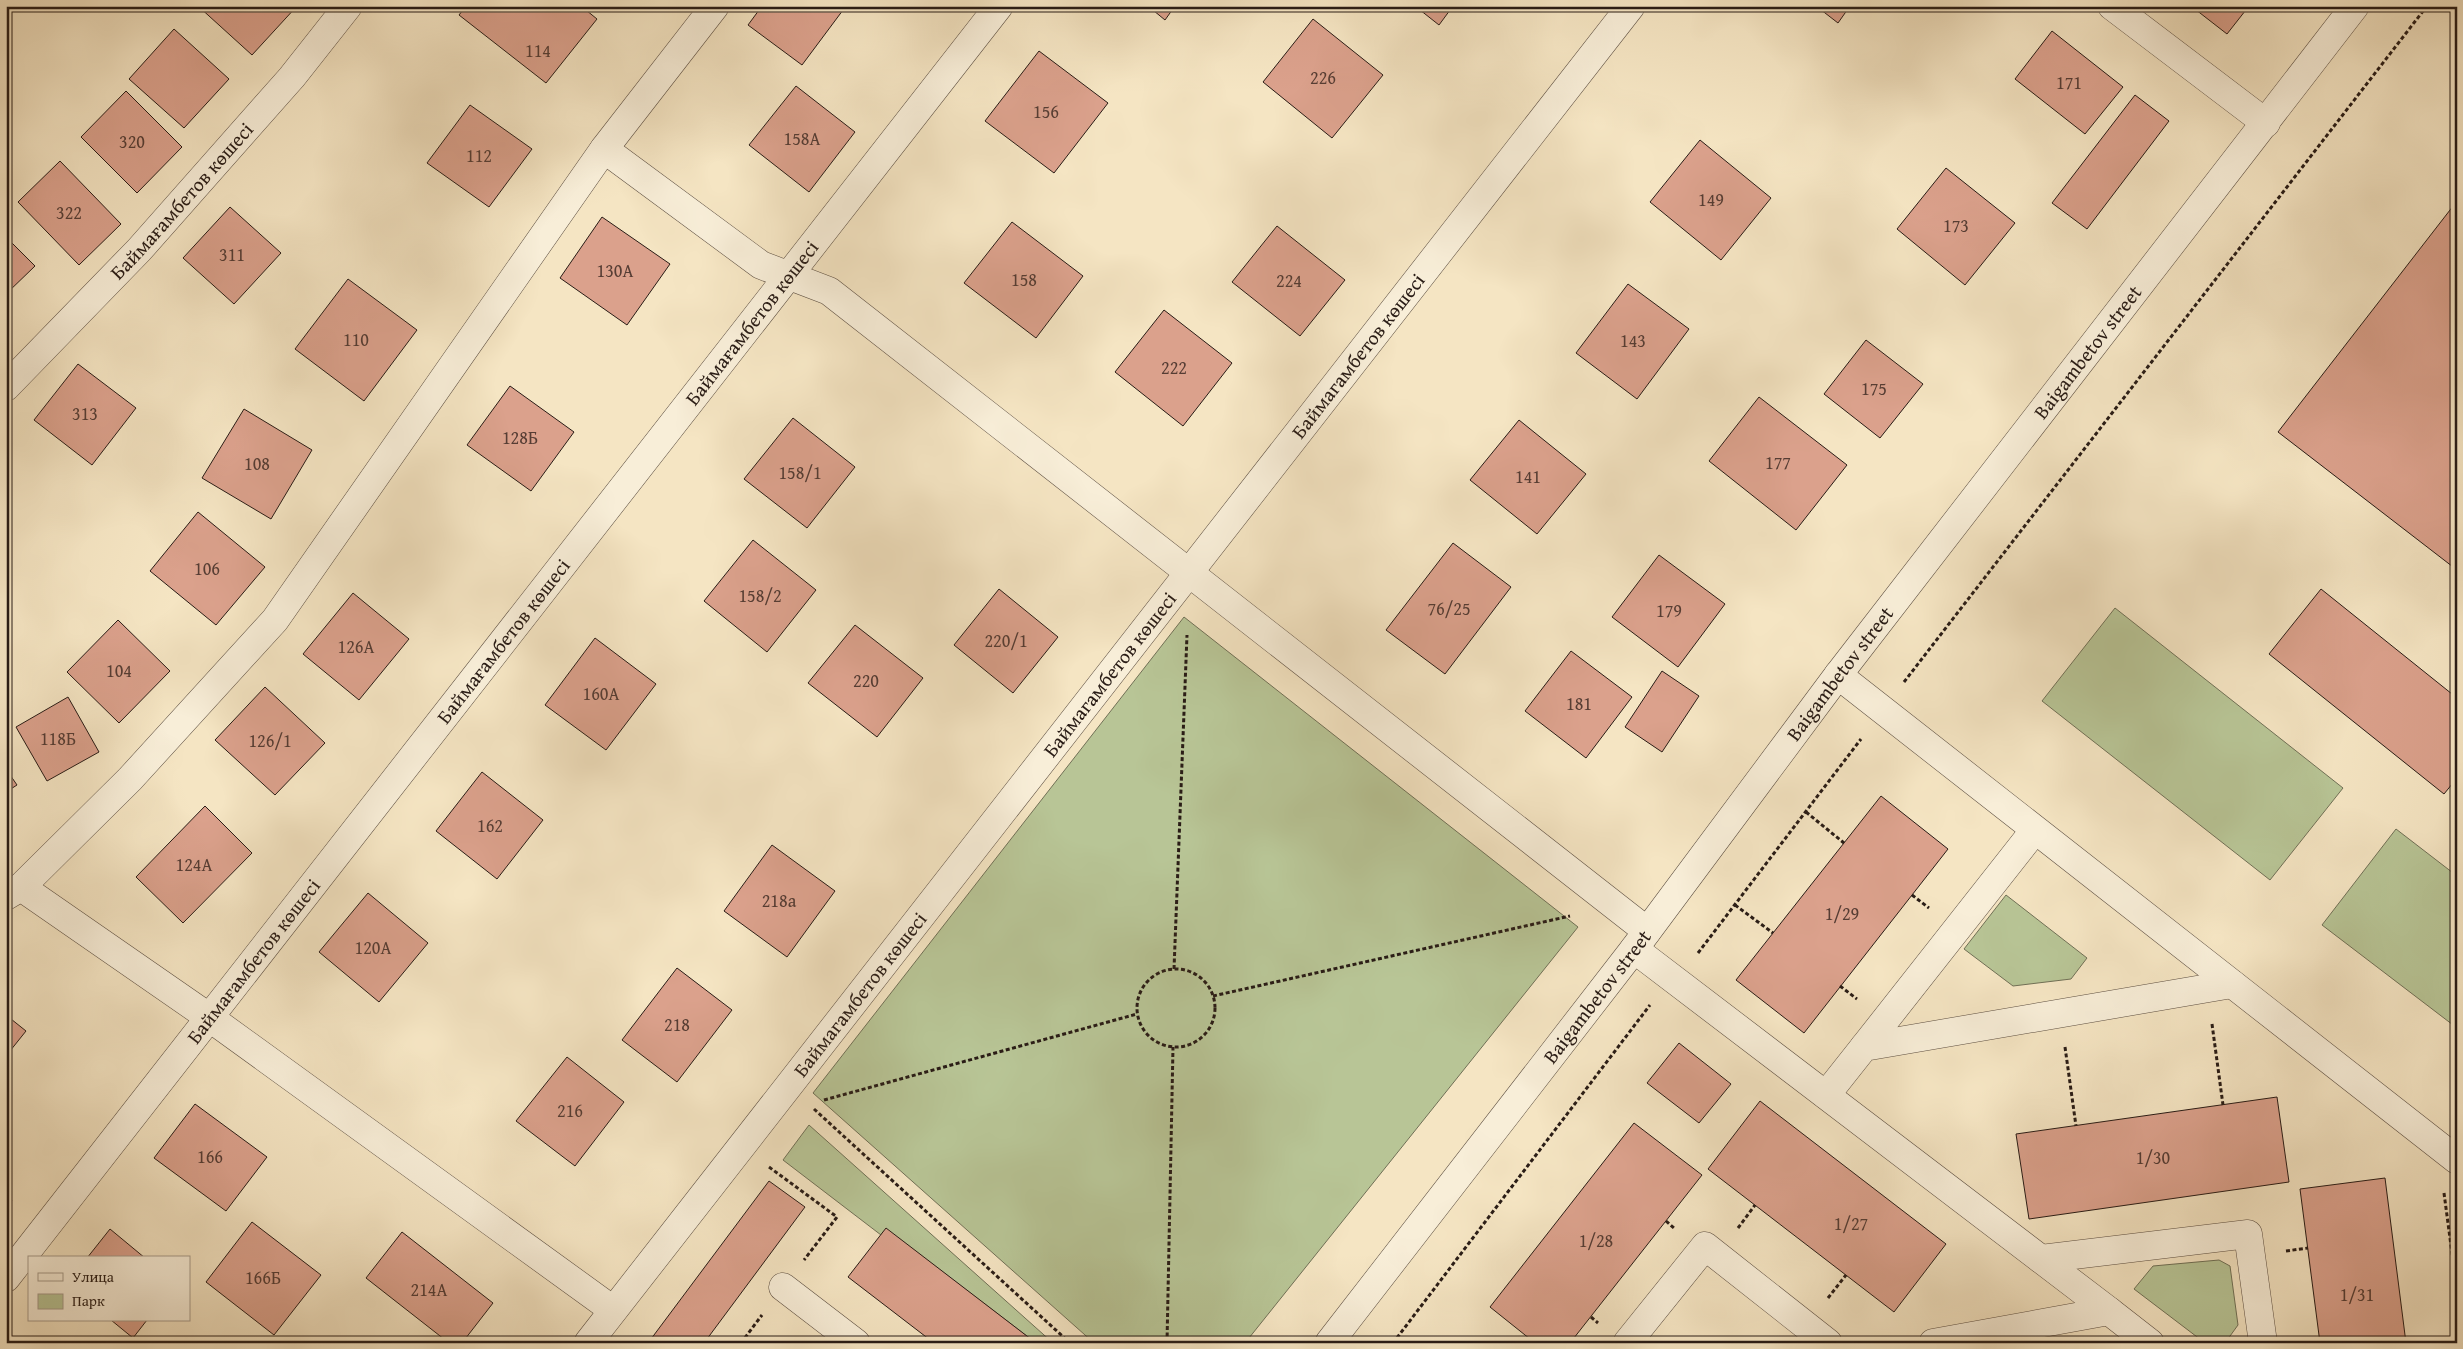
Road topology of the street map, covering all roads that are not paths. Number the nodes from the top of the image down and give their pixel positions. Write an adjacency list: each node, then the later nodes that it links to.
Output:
1 (348, 6): 10 (street, Баймағамбетов көшесі)
2 (714, 6): 8 (street)
3 (999, 6): 9 (street, Баймағамбетов көшесі)
4 (1631, 6): 11 (street, Баймагамбетов көшесі)
5 (2112, 6): 7 (street)
6 (2355, 6): 7 (street, Baigambetov street)
7 (2266, 123): 12 (street, Baigambetov street)
8 (604, 148): 9 (street); 14 (street)
9 (789, 274): 11 (street); 17 (street, Баймағамбетов көшесі)
10 (6, 387)
11 (1188, 572): 15 (street); 24 (street, Баймагамбетов көшесі)
12 (1838, 676): 13 (street); 15 (street, Baigambetov street)
13 (2034, 831): 16 (street); 18 (street)
14 (14, 891): 17 (street)
15 (1640, 940): 19 (street); 28 (street, Baigambetov street)
16 (2220, 986): 18 (street); 20 (street)
17 (210, 1018): 22 (street, Баймағамбетов көшесі); 24 (street)
18 (1864, 1047): 19 (street)
19 (1826, 1095): 21 (street)
20 (2448, 1152)
21 (2041, 1259): 25 (street); 33 (street)
22 (6, 1278)
23 (783, 1287): 27 (street)
24 (613, 1310): 26 (street, Баймагамбетов көшесі)
25 (2109, 1311): 31 (street); 32 (street)
26 (588, 1343)
27 (856, 1343)
28 (1330, 1343)
29 (1627, 1343): 30 (street)
30 (1828, 1343)
31 (1933, 1343)
32 (2150, 1343)
33 (2263, 1343)

